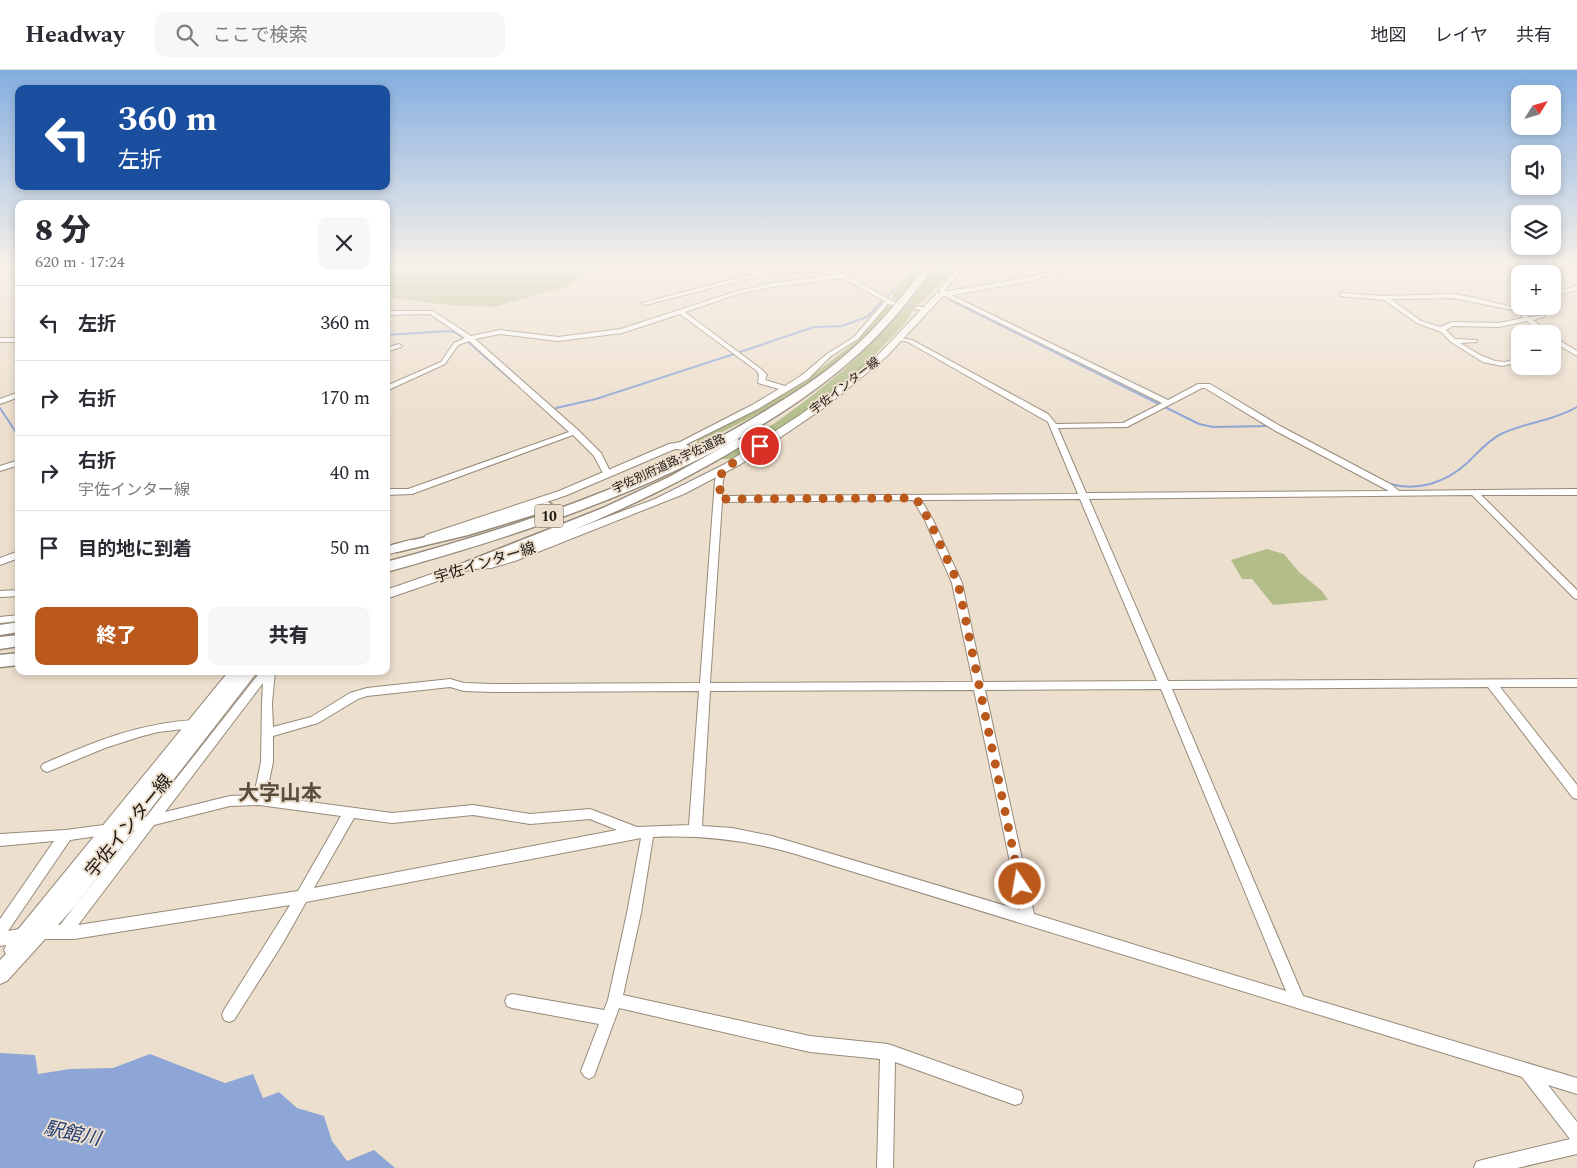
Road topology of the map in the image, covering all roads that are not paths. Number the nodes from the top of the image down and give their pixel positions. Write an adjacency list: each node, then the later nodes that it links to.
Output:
1 (440, 318): 13 (street)
2 (660, 318): 13 (street)
3 (690, 318): 25 (street)
4 (873, 318): 25 (street)
5 (889, 318): 12 (highway, 宇佐別府道路;宇佐道路 / 10)
6 (916, 318): 14 (main road, 宇佐インター線)
7 (995, 318): 28 (street)
8 (1413, 318): 11 (street)
9 (1527, 318): 10 (street); 11 (street)
10 (1536, 325)
11 (1442, 330): 17 (street)
12 (872, 336): 32 (highway, 宇佐別府道路;宇佐道路 / 10); 47 (highway)
13 (470, 338): 24 (street); 30 (street)
14 (902, 339): 29 (street); 34 (main road, 宇佐インター線)
15 (0, 340): 16 (street)
16 (15, 340)
17 (1453, 341): 18 (street); 23 (street)
18 (1475, 341)
19 (1561, 344): 22 (street)
20 (400, 346): 21 (street)
21 (390, 349)
22 (1577, 354)
23 (1511, 361)
24 (390, 387)
25 (787, 389): 31 (street)
26 (15, 396): 27 (street)
27 (0, 402)
28 (1168, 403): 29 (street); 39 (street)
29 (1054, 426): 41 (street)
30 (575, 432): 36 (street); 37 (street)
31 (683, 446): 36 (main road)
32 (706, 448): 44 (highway); 48 (highway, 宇佐別府道路;宇佐道路 / 10)
33 (15, 463): 35 (street)
34 (717, 467): 43 (street); 47 (main road, 宇佐インター線)
35 (0, 469)
36 (608, 475): 44 (main road)
37 (390, 492)
38 (1577, 492): 40 (street)
39 (1397, 494): 40 (street); 41 (street)
40 (1475, 494): 52 (street)
41 (1083, 496): 42 (street); 67 (street)
42 (916, 498): 43 (street); 68 (street)
43 (719, 499): 69 (street)
44 (392, 550)
45 (15, 556): 46 (street)
46 (0, 562)
47 (471, 565): 51 (main road, 宇佐インター線)
48 (390, 566)
49 (15, 593): 50 (street)
50 (0, 594)
51 (390, 594)
52 (1577, 596)
53 (15, 618): 54 (street)
54 (0, 620)
55 (15, 628): 56 (highway)
56 (0, 630)
57 (15, 641): 58 (highway)
58 (0, 643)
59 (15, 659): 60 (highway)
60 (0, 660)
61 (236, 675): 70 (main road, 宇佐インター線)
62 (248, 675): 70 (main road, 宇佐インター線)
63 (265, 675): 70 (street)
64 (269, 675): 71 (street)
65 (1491, 683): 66 (street); 67 (street); 73 (street)
66 (1577, 683)
67 (1164, 685): 68 (street); 93 (street)
68 (979, 686): 69 (street); 84 (street)
69 (706, 687): 71 (street); 79 (street)
70 (209, 726): 72 (street); 76 (street); 77 (main road, 宇佐インター線); 78 (main road, 宇佐インター線)
71 (267, 733): 74 (street)
72 (47, 767)
73 (1577, 794)
74 (259, 800): 75 (street); 76 (street)
75 (350, 813): 80 (street); 83 (street)
76 (151, 820): 77 (street); 87 (street)
77 (129, 827): 78 (street); 86 (main road, 宇佐インター線)
78 (109, 829): 81 (street); 86 (main road, 宇佐インター線)
79 (695, 830): 80 (street); 84 (street)
80 (643, 832): 83 (street); 91 (street)
81 (66, 835): 82 (street); 85 (street)
82 (0, 840)
83 (301, 897): 87 (street); 94 (street)
84 (1028, 918): 93 (street)
85 (0, 931)
86 (33, 933): 87 (street); 88 (street); 89 (main road, 宇佐インター線); 90 (main road, 宇佐インター線)
87 (63, 933)
88 (0, 939)
89 (0, 969)
90 (0, 974)
91 (615, 1000): 95 (street); 96 (street)
92 (512, 1001): 95 (street)
93 (1298, 1001): 98 (street)
94 (229, 1015)
95 (609, 1018): 97 (street)
96 (888, 1052): 100 (street); 103 (street)
97 (589, 1071)
98 (1527, 1071): 99 (street); 101 (street)
99 (1577, 1086)
100 (1015, 1097)
101 (1577, 1135)
102 (1577, 1146): 104 (street)
103 (885, 1168)
104 (1482, 1168)

